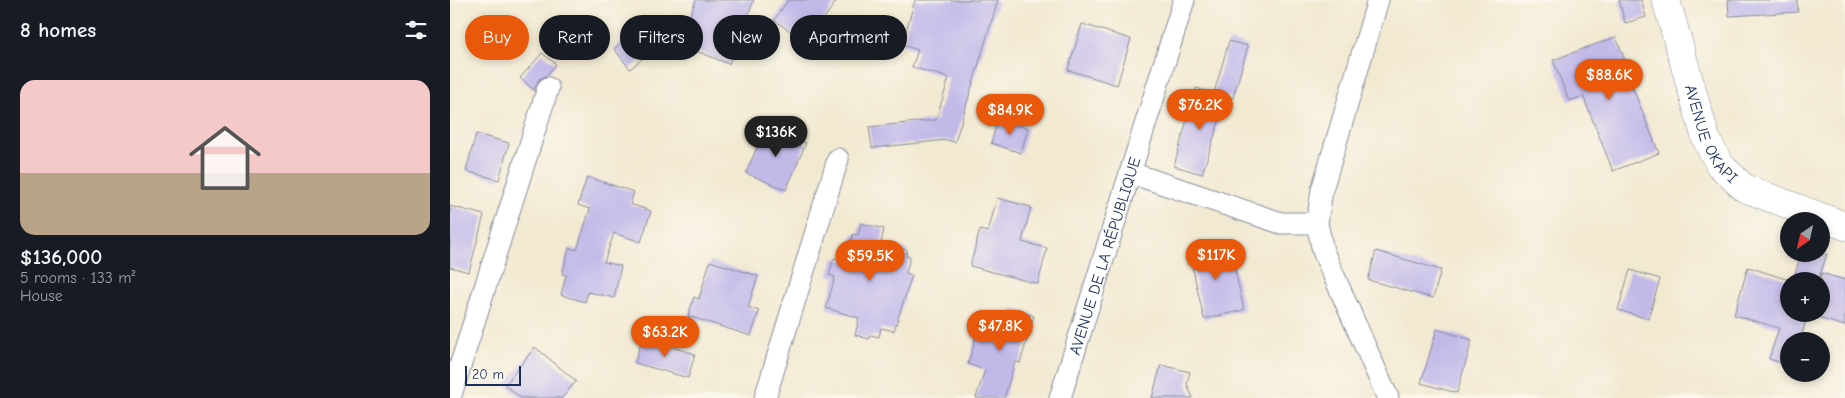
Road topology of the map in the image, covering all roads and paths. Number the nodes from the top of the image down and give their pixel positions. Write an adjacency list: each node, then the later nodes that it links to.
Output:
1 (1184, 0): 6 (street, AVENUE DE LA RÉPUBLIQUE)
2 (1378, 0): 7 (street)
3 (1666, 0): 8 (street, AVENUE OKAPI)
4 (548, 88): 9 (street)
5 (838, 159): 10 (street)
6 (1131, 173): 7 (street); 11 (street, AVENUE DE LA RÉPUBLIQUE)
7 (1317, 223): 12 (street)
8 (1845, 226)
9 (450, 398)
10 (765, 398)
11 (1060, 398)
12 (1388, 398)

